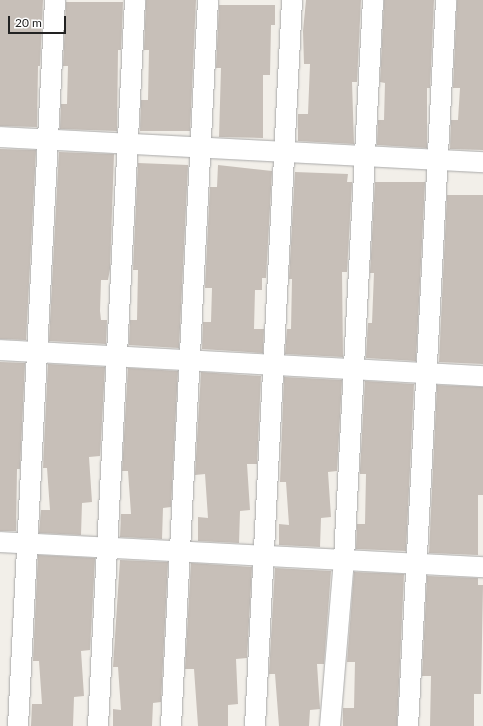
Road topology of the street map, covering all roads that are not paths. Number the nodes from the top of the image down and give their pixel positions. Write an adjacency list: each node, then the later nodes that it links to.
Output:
1 (55, 0): 8 (street)
2 (135, 0): 9 (street)
3 (208, 0): 10 (street)
4 (292, 0): 11 (street)
5 (373, 0): 12 (street)
6 (446, 0): 13 (street)
7 (0, 137): 8 (street)
8 (48, 139): 9 (street); 16 (street)
9 (128, 143): 10 (street); 17 (street)
10 (200, 147): 11 (street); 18 (street)
11 (284, 151): 12 (street); 19 (street)
12 (364, 156): 13 (street); 20 (street)
13 (437, 159): 14 (street); 21 (street)
14 (483, 162)
15 (0, 350): 16 (street)
16 (37, 351): 17 (street); 24 (street)
17 (116, 355): 18 (street); 25 (street)
18 (190, 359): 19 (street); 26 (street)
19 (273, 365): 20 (street); 27 (street)
20 (353, 369): 21 (street); 28 (street)
21 (426, 373): 22 (street); 29 (street)
22 (483, 376)
23 (0, 542): 24 (street)
24 (27, 543): 25 (street); 31 (street)
25 (107, 547): 26 (street); 32 (street)
26 (180, 551): 27 (street); 33 (street)
27 (262, 555): 28 (street); 34 (street)
28 (344, 560): 29 (street); 35 (street)
29 (417, 563): 30 (street); 36 (street)
30 (483, 567)
31 (18, 726)
32 (98, 726)
33 (171, 726)
34 (255, 726)
35 (330, 726)
36 (408, 726)

